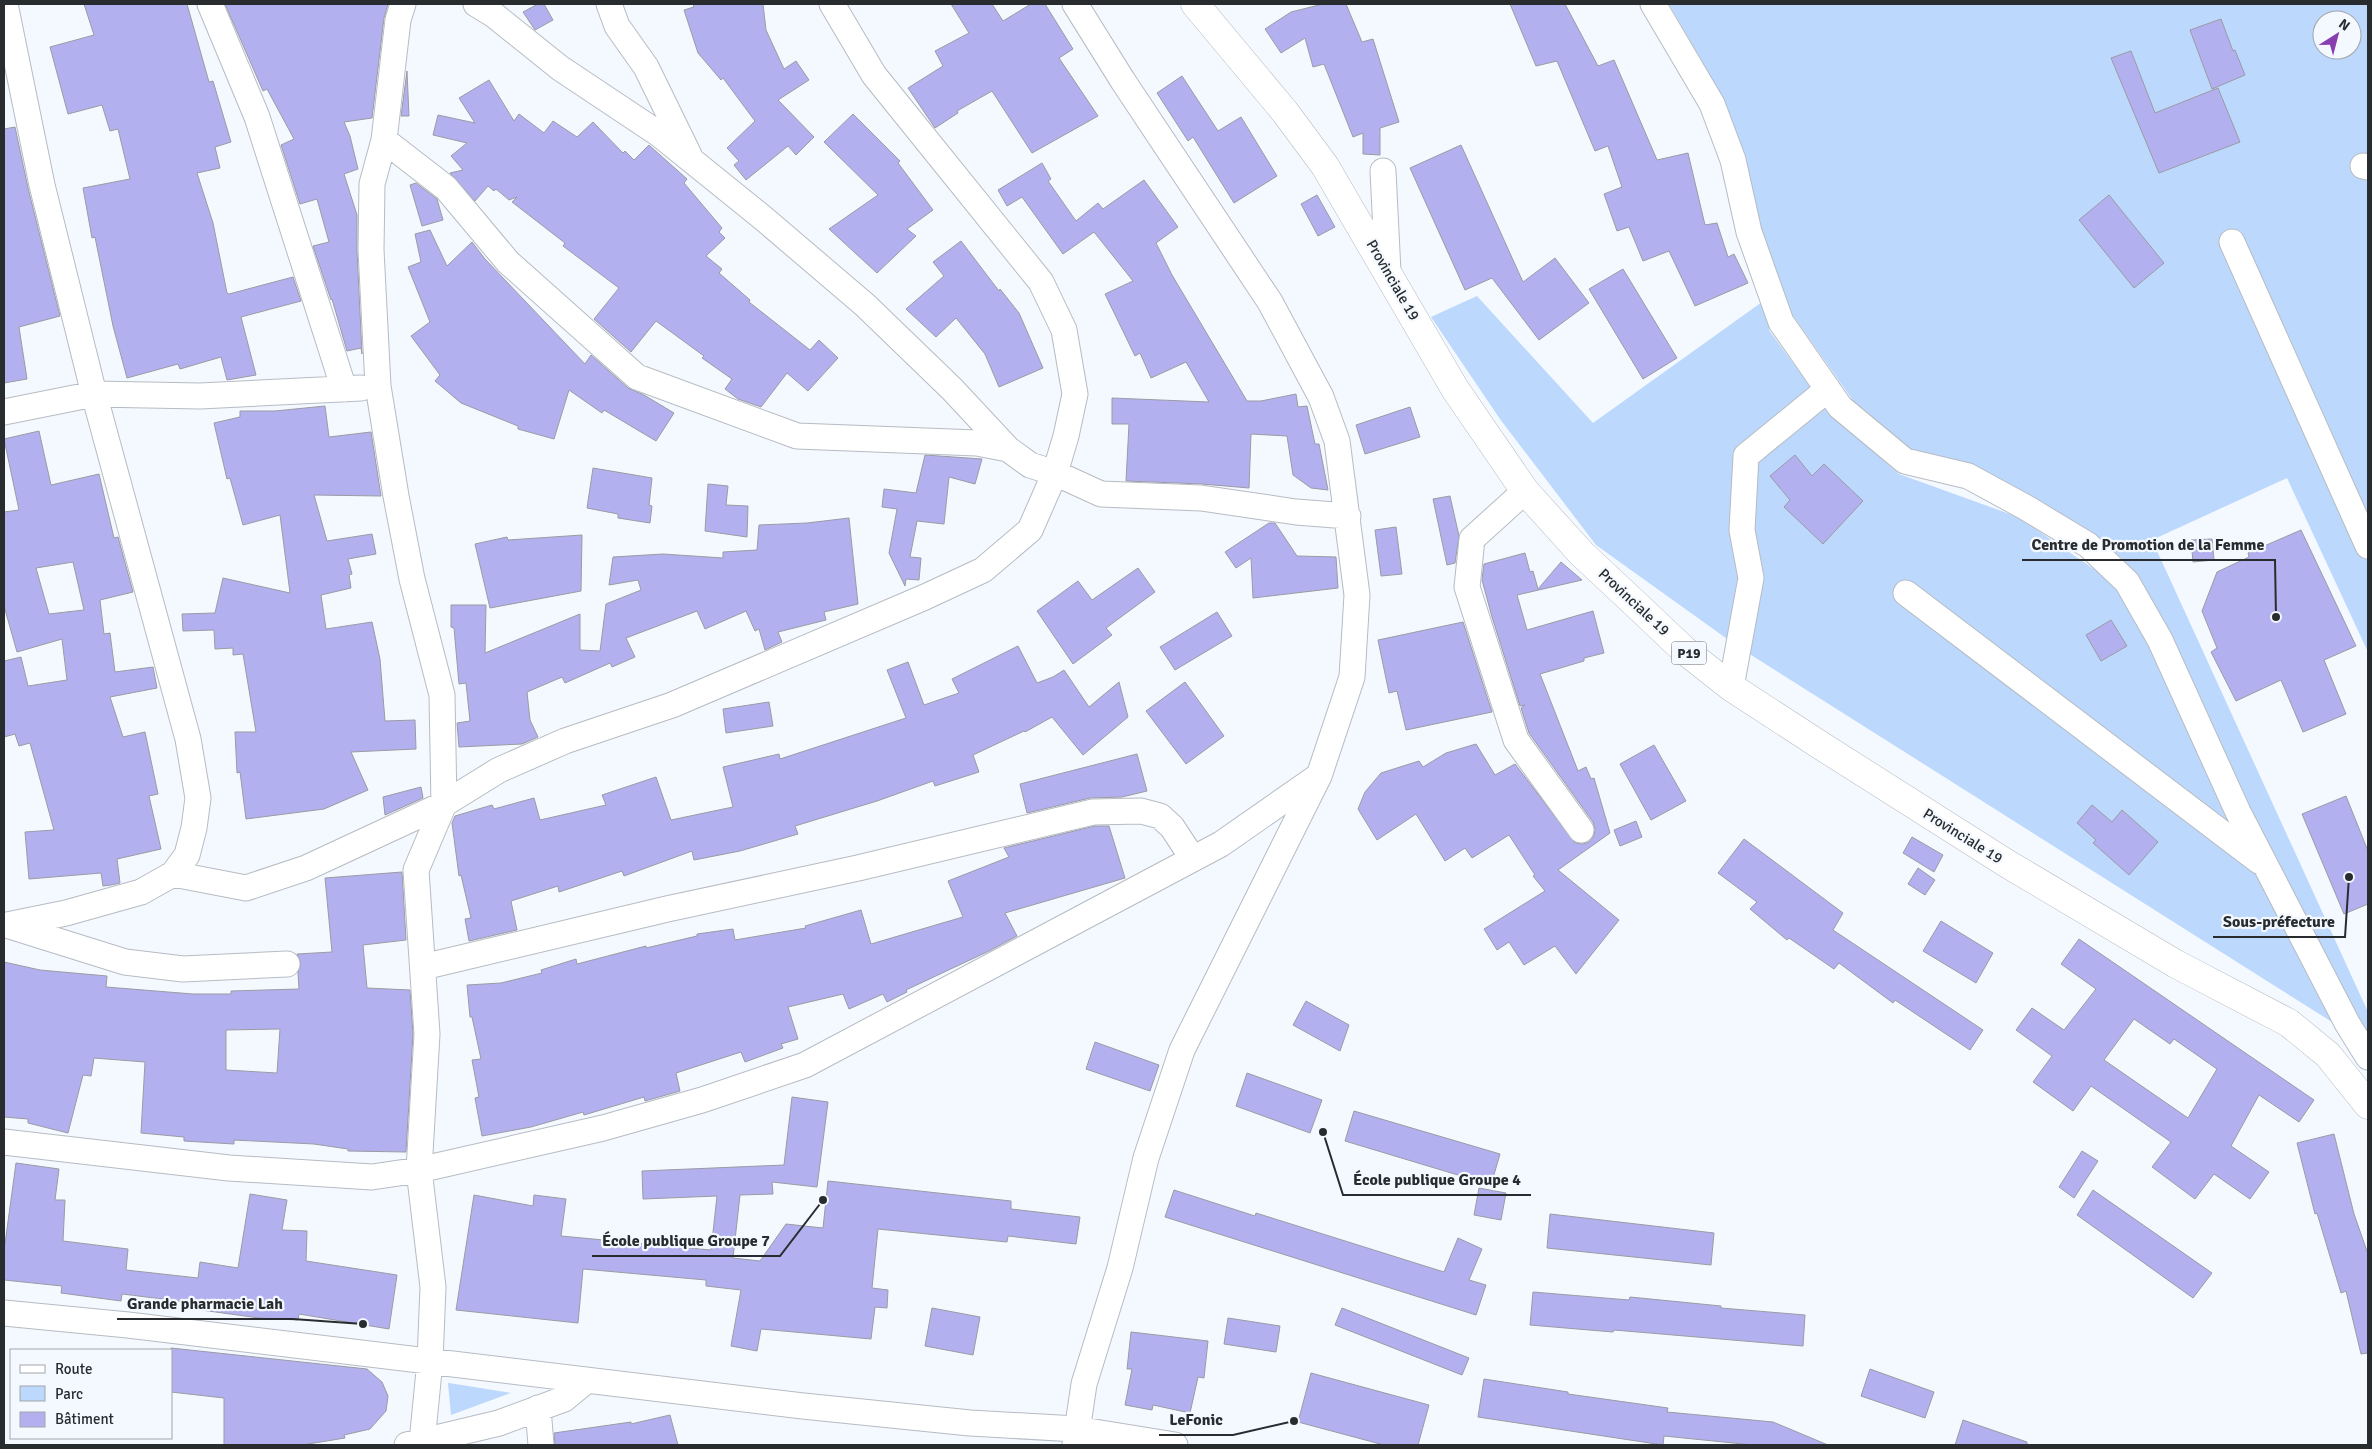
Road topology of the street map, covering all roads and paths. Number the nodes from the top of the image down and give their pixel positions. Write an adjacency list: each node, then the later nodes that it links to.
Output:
1 (5, 4): 20 (street)
2 (210, 4): 18 (street)
3 (403, 4): 12 (street)
4 (476, 4): 13 (street)
5 (608, 4): 13 (street)
6 (832, 4): 23 (street)
7 (1076, 4): 25 (street)
8 (1196, 4): 11 (main road, Provinciale 19 / P19)
9 (1214, 4): 11 (street)
10 (1653, 4): 19 (street)
11 (1220, 33): 16 (main road, Provinciale 19 / P19)
12 (384, 140): 17 (street); 22 (street)
13 (693, 162): 22 (street)
14 (1383, 171): 16 (street)
15 (2232, 242): 26 (street)
16 (1388, 272): 24 (main road, Provinciale 19 / P19)
17 (378, 386): 18 (street); 30 (street)
18 (344, 389): 20 (street)
19 (1828, 390): 28 (street); 33 (street)
20 (94, 394): 21 (street); 34 (street)
21 (4, 412)
22 (1008, 449): 23 (street)
23 (1055, 473): 25 (street); 30 (street)
24 (1525, 491): 28 (main road, Provinciale 19 / P19); 31 (street)
25 (1348, 516): 29 (street)
26 (2368, 546)
27 (1906, 593): 33 (street)
28 (1731, 687): 39 (main road, Provinciale 19 / P19)
29 (1319, 776): 32 (street); 46 (street)
30 (444, 804): 34 (street); 37 (street)
31 (1581, 830)
32 (1193, 859): 37 (street); 41 (street)
33 (2265, 865): 38 (street)
34 (173, 874): 35 (street)
35 (6, 925): 36 (street)
36 (287, 964)
37 (423, 966): 41 (street)
38 (2368, 1057)
39 (2368, 1105)
40 (4, 1142): 41 (street)
41 (419, 1170): 43 (street)
42 (4, 1313): 43 (street)
43 (430, 1361): 44 (street); 47 (street)
44 (588, 1380): 45 (street); 46 (street)
45 (538, 1408): 47 (street); 48 (street)
46 (1075, 1437): 49 (street)
47 (414, 1443)
48 (541, 1445)
49 (1175, 1445)

